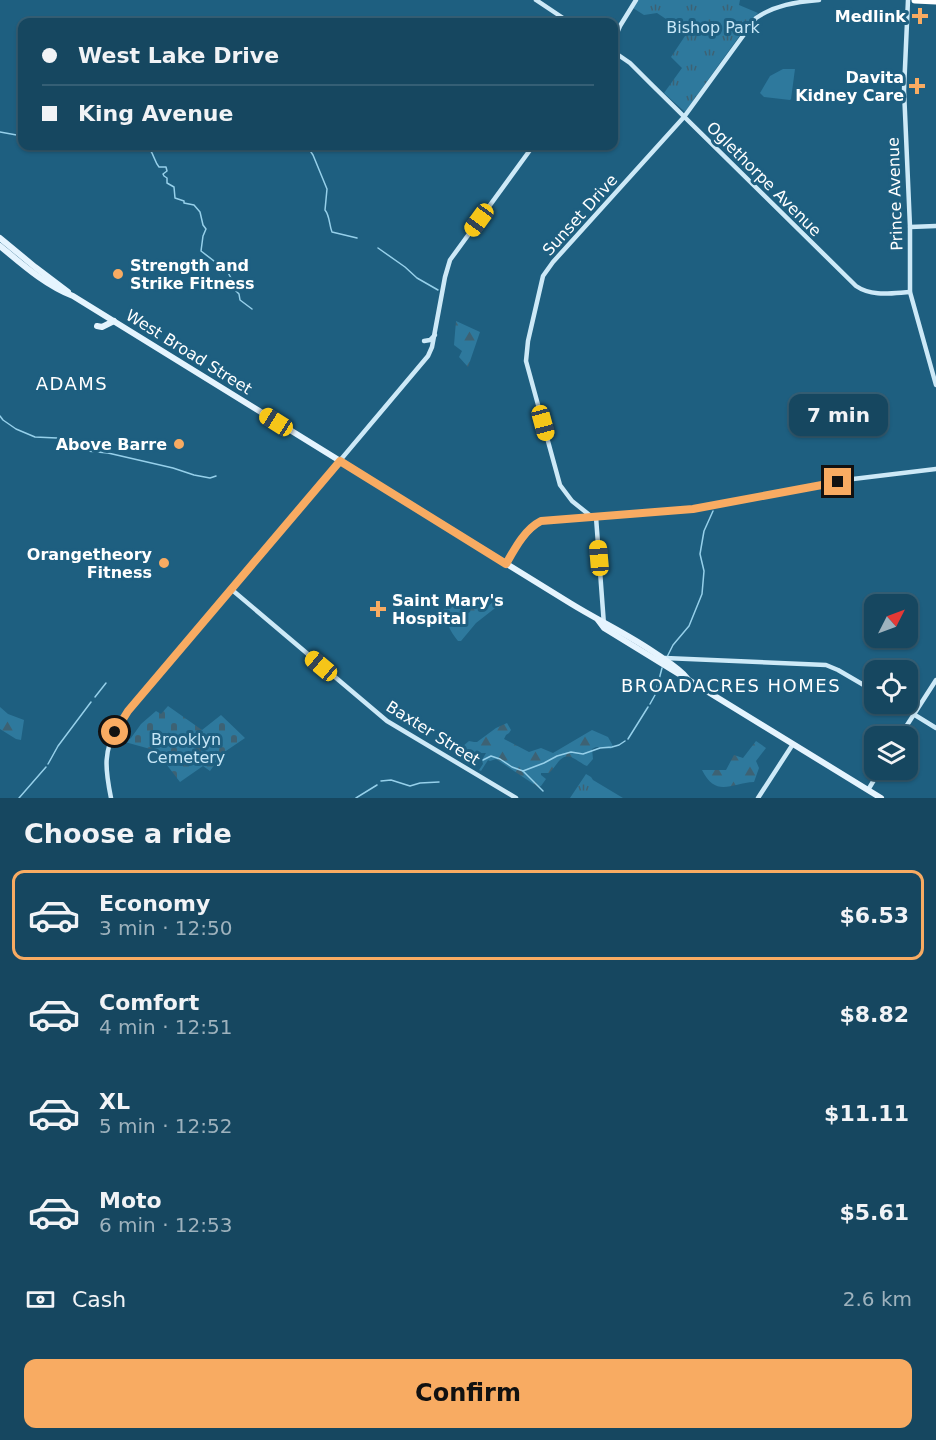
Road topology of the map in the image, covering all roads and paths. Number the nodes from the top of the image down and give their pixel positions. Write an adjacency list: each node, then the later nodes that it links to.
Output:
1 (536, 0): 7 (main road)
2 (636, 0): 8 (main road)
3 (819, 0): 10 (main road, Sunset Drive)
4 (908, 0): 13 (main road, Prince Avenue)
5 (915, 0): 6 (highway)
6 (930, 1)
7 (563, 18)
8 (618, 31)
9 (618, 55): 10 (main road, Oglethorpe Avenue)
10 (684, 117): 17 (main road, Oglethorpe Avenue); 25 (main road, Sunset Drive)
11 (529, 150): 20 (main road)
12 (936, 226): 13 (main road)
13 (910, 227): 17 (main road, Prince Avenue)
14 (0, 238): 16 (main road, West Broad Street)
15 (0, 246): 16 (main road, West Broad Street)
16 (28, 266): 18 (main road, West Broad Street)
17 (910, 292): 22 (main road, Prince Avenue)
18 (114, 321): 19 (main road); 23 (main road, West Broad Street)
19 (97, 326)
20 (435, 335): 21 (main road); 23 (main road)
21 (424, 341)
22 (936, 385)
23 (340, 461): 26 (main road, West Broad Street); 27 (main road)
24 (936, 469): 25 (main road)
25 (594, 517): 26 (main road); 28 (main road)
26 (506, 564): 28 (main road, West Broad Street)
27 (231, 589): 40 (main road); 41 (main road, Baxter Street)
28 (602, 623): 29 (main road, West Broad Street); 30 (main road, West Broad Street)
29 (661, 657): 30 (main road, West Broad Street); 32 (main road)
30 (687, 678): 37 (main road, West Broad Street)
31 (936, 680): 33 (main road)
32 (864, 685)
33 (918, 709)
34 (915, 714): 35 (main road); 36 (main road)
35 (907, 726)
36 (936, 728)
37 (793, 744): 39 (main road, West Broad Street); 42 (main road)
38 (874, 780): 39 (main road)
39 (868, 790): 43 (main road, West Broad Street)
40 (111, 798)
41 (516, 798)
42 (758, 798)
43 (881, 798)

